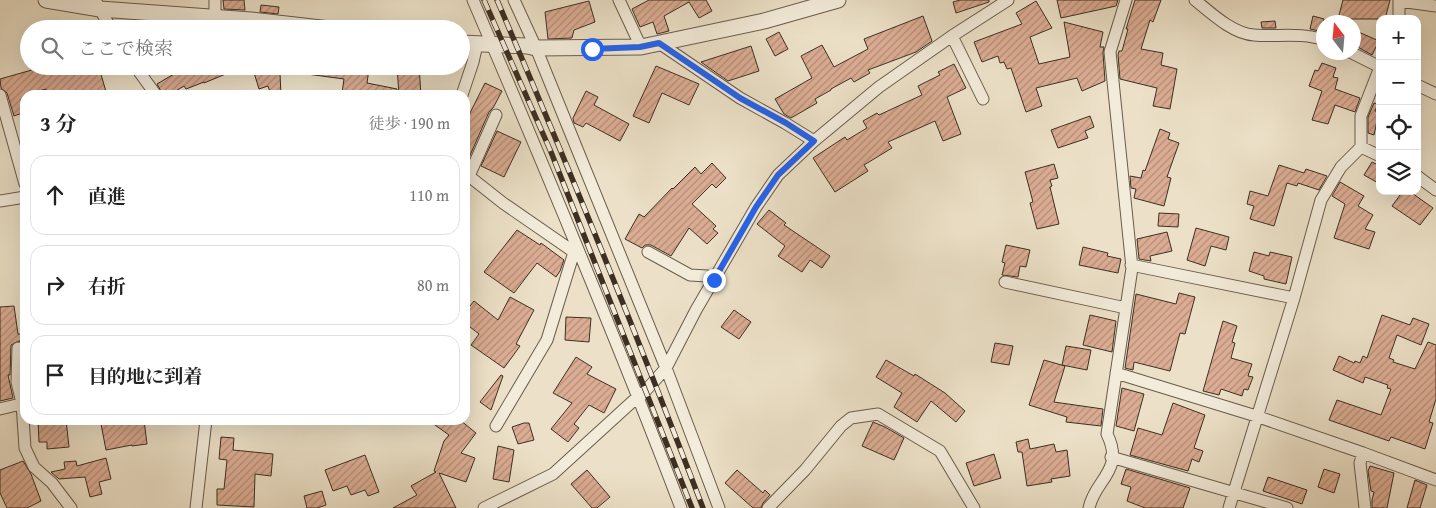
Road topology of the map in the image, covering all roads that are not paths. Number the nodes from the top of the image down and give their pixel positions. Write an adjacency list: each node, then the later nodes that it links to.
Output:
1 (46, 0): 11 (street)
2 (215, 0): 14 (street)
3 (473, 0): 21 (street)
4 (514, 0): 23 (street)
5 (619, 0): 22 (street)
6 (838, 0): 19 (street)
7 (1008, 0): 17 (street)
8 (1126, 0): 48 (street)
9 (1195, 0): 18 (street)
10 (1399, 1): 12 (street); 13 (street)
11 (97, 4): 14 (street); 15 (street)
12 (1436, 6)
13 (1399, 15)
14 (215, 18): 16 (street)
15 (106, 20)
16 (236, 20)
17 (952, 36): 35 (street); 37 (street)
18 (1316, 39)
19 (659, 43): 22 (street); 37 (street)
20 (470, 44): 21 (street)
21 (485, 45): 23 (street); 26 (street); 57 (street)
22 (640, 47): 23 (street)
23 (536, 48): 54 (street)
24 (1361, 58): 25 (street)
25 (1376, 65)
26 (470, 71)
27 (142, 75): 31 (street)
28 (469, 75): 32 (street)
29 (1376, 77): 38 (street)
30 (1421, 87): 33 (street)
31 (152, 90)
32 (464, 90)
33 (1436, 94)
34 (0, 95): 40 (street)
35 (983, 99)
36 (496, 115): 41 (street)
37 (814, 141): 49 (street)
38 (1360, 147): 39 (street); 51 (street)
39 (1376, 154)
40 (20, 166)
41 (470, 169)
42 (470, 177): 63 (street)
43 (1421, 179): 44 (street)
44 (1436, 190)
45 (20, 198): 46 (street)
46 (0, 200)
47 (648, 252): 49 (street)
48 (1131, 265): 51 (street); 52 (street)
49 (710, 278): 54 (street)
50 (1005, 282): 52 (street)
51 (1294, 298): 60 (street)
52 (1126, 308): 55 (street)
53 (18, 348): 56 (street)
54 (666, 368): 57 (street); 72 (street)
55 (1116, 373): 60 (street); 65 (street)
56 (20, 392)
57 (639, 398): 70 (street); 71 (street)
58 (20, 404): 59 (street)
59 (0, 410)
60 (1256, 416): 64 (street); 67 (street)
61 (24, 425): 68 (street)
62 (205, 425): 69 (street)
63 (496, 426)
64 (1363, 453): 66 (street); 78 (street)
65 (1112, 457): 67 (street); 75 (street)
66 (1436, 480)
67 (1233, 493): 76 (street); 77 (street)
68 (71, 508)
69 (196, 508)
70 (484, 508)
71 (681, 508)
72 (719, 508)
73 (768, 508): 74 (street)
74 (974, 508)
75 (1089, 508)
76 (1229, 508)
77 (1287, 508)
78 (1365, 508)

